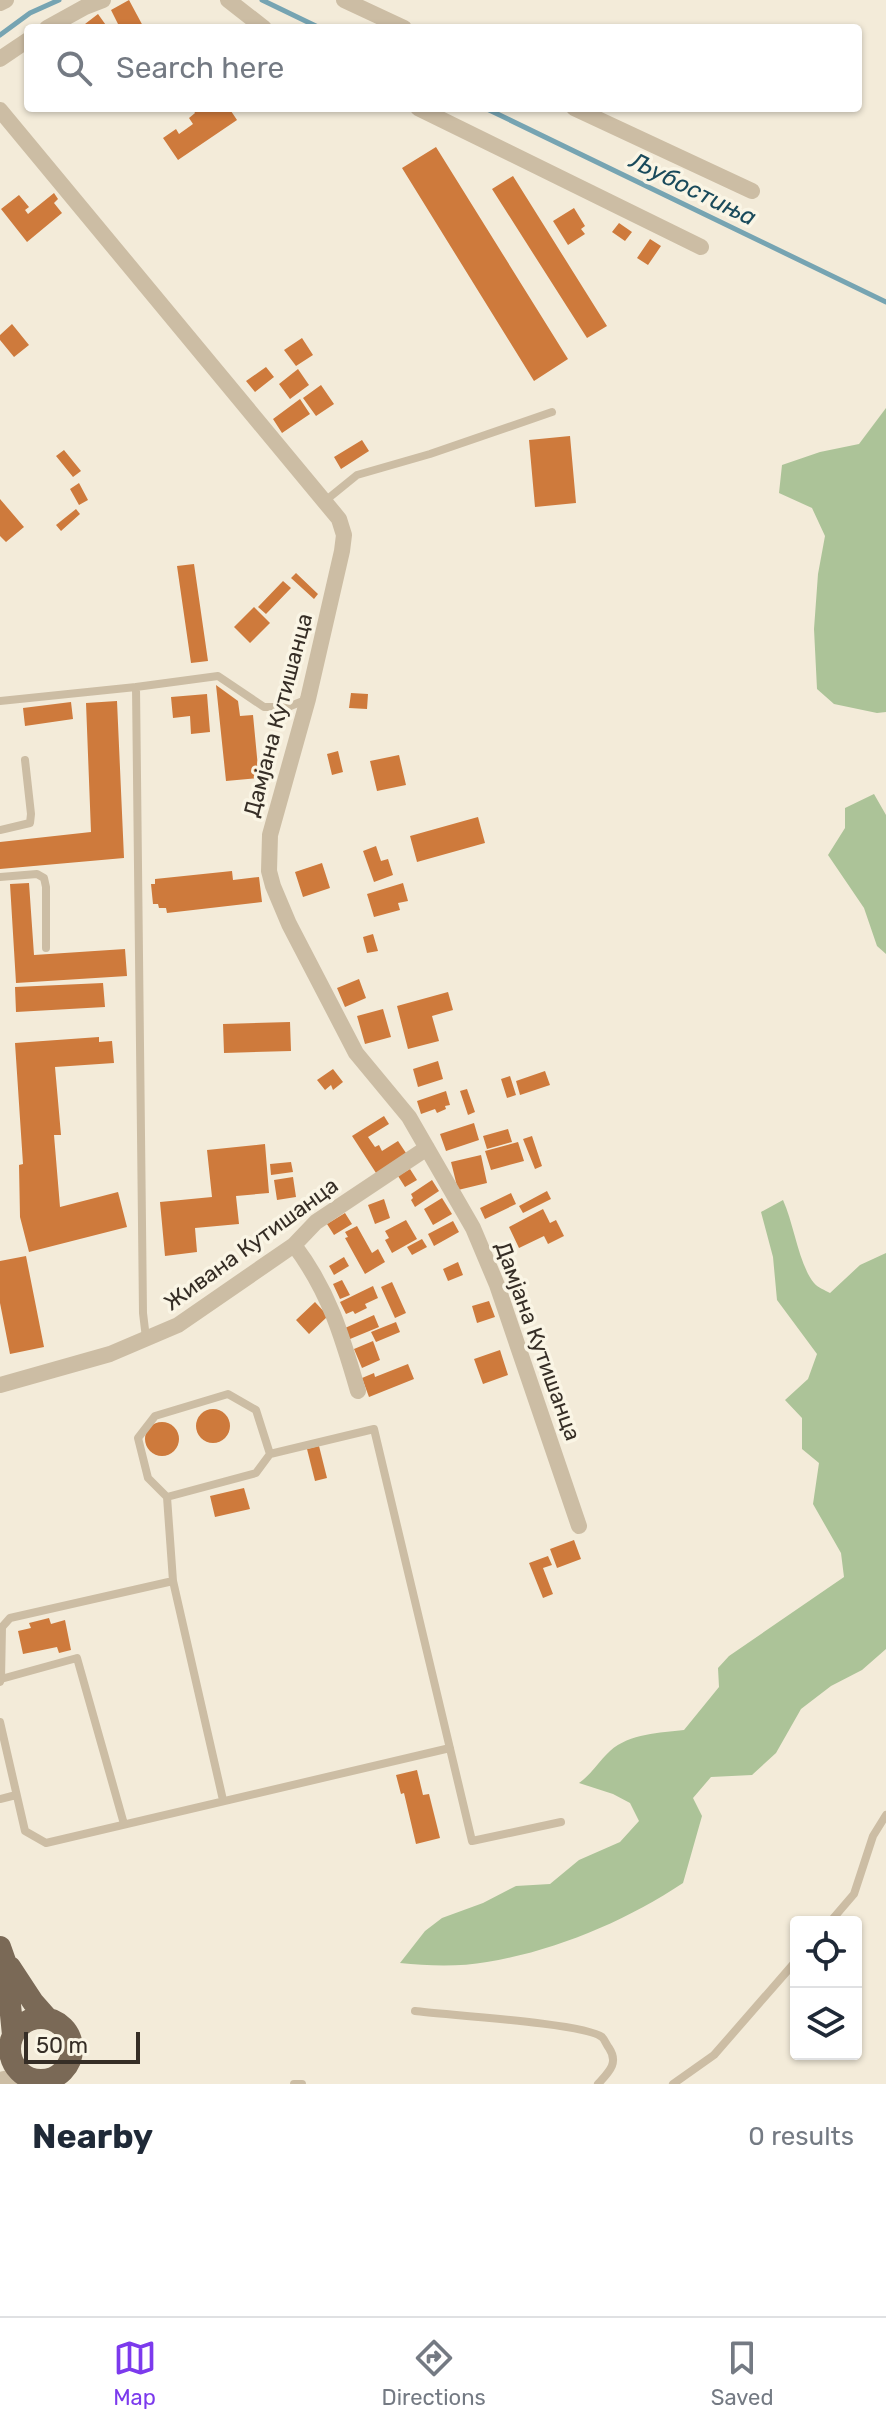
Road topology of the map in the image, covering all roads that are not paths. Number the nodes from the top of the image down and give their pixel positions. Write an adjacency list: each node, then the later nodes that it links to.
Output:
1 (6, 0): 5 (street)
2 (103, 0): 6 (street)
3 (228, 0): 7 (street)
4 (344, 0): 8 (street)
5 (0, 3)
6 (55, 24)
7 (259, 24)
8 (395, 24)
9 (24, 43): 10 (street)
10 (0, 59)
11 (0, 110): 17 (street, Дамјана Кутишанца)
12 (426, 112): 15 (street)
13 (583, 112): 14 (street)
14 (752, 191)
15 (701, 247)
16 (552, 412): 17 (lane)
17 (325, 501): 19 (street, Дамјана Кутишанца)
18 (136, 687): 19 (lane); 20 (lane); 27 (lane)
19 (308, 699): 25 (street, Дамјана Кутишанца)
20 (0, 701)
21 (25, 760): 22 (lane)
22 (0, 830)
23 (0, 877): 24 (lane)
24 (46, 948)
25 (427, 1148): 26 (street, Живана Кутишанца); 32 (street, Дамјана Кутишанца)
26 (294, 1245): 27 (street, Живана Кутишанца); 29 (street)
27 (147, 1339): 28 (street, Живана Кутишанца)
28 (0, 1385)
29 (358, 1391)
30 (270, 1454): 31 (lane); 31 (lane); 36 (lane)
31 (167, 1497): 33 (lane)
32 (579, 1526)
33 (173, 1581): 34 (lane); 39 (lane)
34 (1, 1681): 42 (lane)
35 (0, 1722): 37 (lane)
36 (450, 1748): 39 (lane); 41 (lane)
37 (16, 1795): 38 (lane); 42 (lane)
38 (0, 1799)
39 (223, 1800): 42 (lane)
40 (886, 1815): 43 (lane)
41 (561, 1822)
42 (124, 1824)
43 (835, 1916)
44 (3, 1956): 47 (main road); 48 (main road)
45 (790, 1968): 56 (lane)
46 (415, 2011): 55 (lane)
47 (48, 2019): 48 (main road); 49 (main road)
48 (8, 2042): 50 (main road)
49 (70, 2059): 50 (main road); 52 (main road)
50 (31, 2080): 51 (street)
51 (0, 2082)
52 (73, 2084)
53 (294, 2084): 54 (lane)
54 (302, 2084)
55 (598, 2084)
56 (673, 2084)

